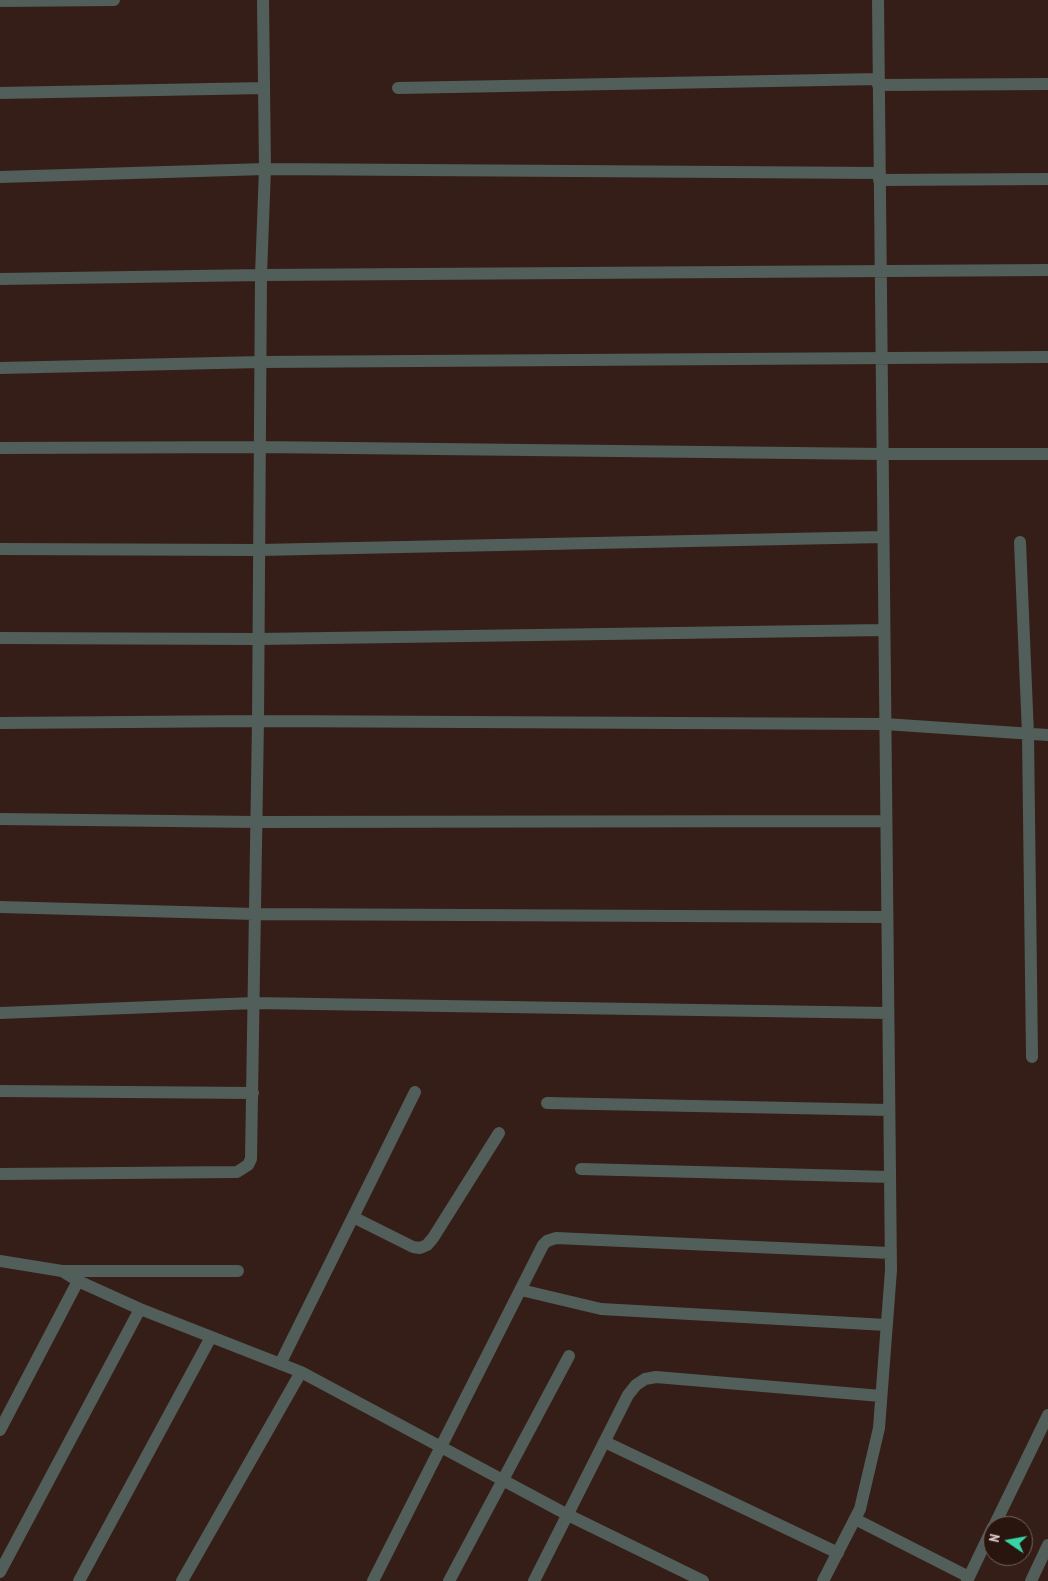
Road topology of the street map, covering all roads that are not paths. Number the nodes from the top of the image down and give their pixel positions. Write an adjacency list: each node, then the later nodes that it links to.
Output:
1 (114, 0): 4 (street)
2 (263, 0): 7 (street)
3 (878, 0): 5 (street)
4 (0, 2)
5 (878, 82): 6 (street); 8 (street); 12 (street)
6 (1048, 84)
7 (264, 88): 9 (street); 10 (street)
8 (398, 88)
9 (0, 93)
10 (264, 170): 11 (street); 12 (street); 16 (street)
11 (0, 177)
12 (880, 177): 13 (street); 15 (street)
13 (1048, 179)
14 (1048, 270): 15 (street)
15 (880, 272): 16 (street); 19 (street)
16 (261, 275): 17 (street); 20 (street)
17 (0, 279)
18 (1048, 357): 19 (street)
19 (882, 358): 20 (street); 24 (street)
20 (261, 362): 21 (street); 22 (street)
21 (0, 368)
22 (260, 447): 23 (street); 24 (street); 29 (street)
23 (0, 448)
24 (882, 454): 25 (street); 26 (street)
25 (1048, 454)
26 (883, 537): 29 (street); 30 (street)
27 (1020, 542): 36 (street)
28 (0, 549): 29 (street)
29 (259, 550): 32 (street)
30 (884, 630): 32 (street); 35 (street)
31 (0, 638): 32 (street)
32 (258, 639): 33 (street)
33 (258, 721): 34 (street); 35 (street); 39 (street)
34 (0, 723)
35 (885, 724): 36 (street); 40 (street)
36 (1028, 735): 37 (street); 47 (street)
37 (1048, 735)
38 (0, 819): 39 (street)
39 (256, 822): 40 (street); 42 (street)
40 (886, 822): 43 (street)
41 (0, 907): 42 (street)
42 (254, 914): 43 (street); 44 (street)
43 (887, 917): 46 (street)
44 (254, 1003): 45 (street); 46 (street); 50 (street)
45 (0, 1013)
46 (888, 1013): 52 (street)
47 (1032, 1057)
48 (0, 1091): 50 (street)
49 (415, 1092): 57 (street)
50 (253, 1093): 55 (street)
51 (547, 1103): 52 (street)
52 (889, 1110): 56 (street)
53 (499, 1133): 57 (street)
54 (581, 1169): 56 (street)
55 (0, 1174)
56 (890, 1177): 58 (street)
57 (353, 1216): 68 (street)
58 (890, 1253): 63 (street); 65 (street)
59 (0, 1261): 60 (street)
60 (62, 1271): 61 (street); 62 (street)
61 (238, 1271)
62 (78, 1281): 64 (street); 72 (street)
63 (521, 1290): 65 (street); 74 (street)
64 (140, 1309): 66 (street); 82 (street)
65 (886, 1325): 70 (street)
66 (211, 1337): 68 (street); 84 (street)
67 (570, 1356): 75 (street)
68 (280, 1364): 69 (street)
69 (301, 1372): 74 (street); 85 (street)
70 (881, 1396): 73 (street); 78 (street)
71 (1048, 1415): 77 (street)
72 (0, 1430)
73 (605, 1442): 76 (street); 81 (street)
74 (441, 1448): 75 (street); 86 (street)
75 (503, 1480): 76 (street); 87 (street)
76 (568, 1515): 88 (street); 89 (street)
77 (998, 1516)
78 (855, 1519): 81 (street); 83 (street)
79 (1048, 1545): 91 (street)
80 (983, 1548): 83 (street)
81 (838, 1553): 90 (street)
82 (0, 1572)
83 (968, 1579)
84 (79, 1581)
85 (182, 1581)
86 (373, 1581)
87 (449, 1581)
88 (534, 1581)
89 (703, 1581)
90 (823, 1581)
91 (1031, 1581)

